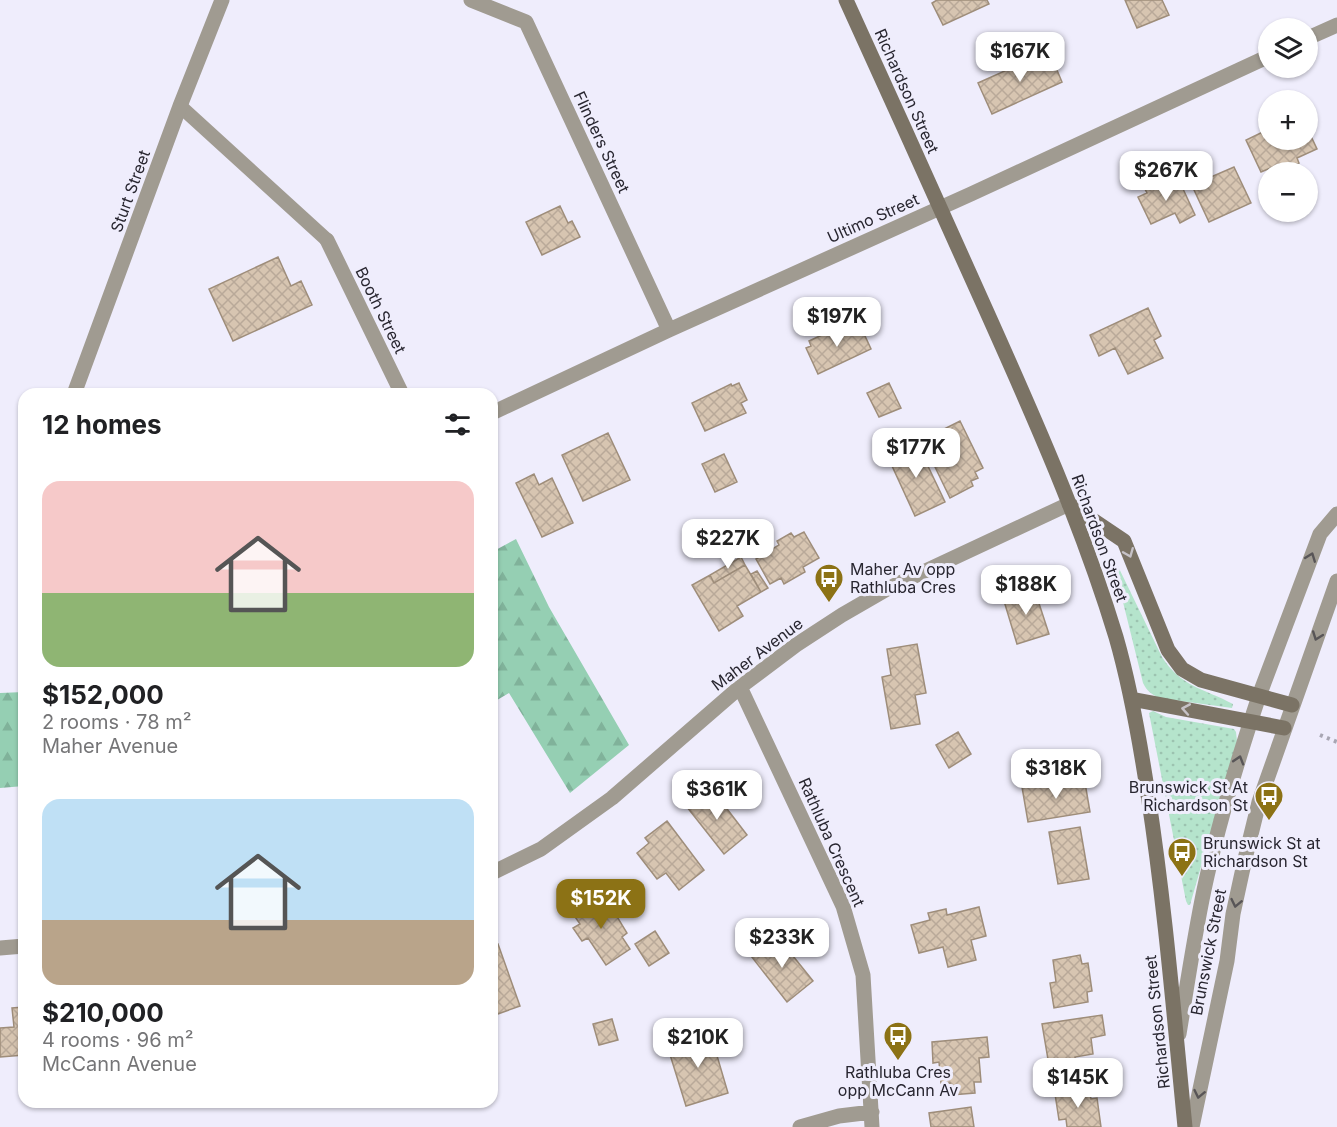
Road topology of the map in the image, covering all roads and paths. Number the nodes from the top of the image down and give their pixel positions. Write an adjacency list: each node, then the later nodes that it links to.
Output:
1 (222, 0): 7 (street, Sturt Street)
2 (846, 0): 8 (main road, Richardson Street)
3 (475, 1): 10 (street, Flinders Street)
4 (1337, 25): 5 (street)
5 (1318, 34)
6 (1258, 61): 8 (street, Ultimo Street)
7 (180, 106): 9 (lane); 11 (street, Sturt Street)
8 (940, 208): 10 (street, Ultimo Street); 14 (main road, Richardson Street)
9 (327, 240): 12 (street, Booth Street)
10 (669, 330): 13 (street, Ultimo Street)
11 (76, 388)
12 (399, 388)
13 (498, 410)
14 (1069, 504): 17 (street, Maher Avenue); 18 (main road, one-way to 18); 19 (main road, Richardson Street)
15 (1337, 514): 18 (street, Brunswick Street, one-way to 15)
16 (1337, 581): 20 (street, Brunswick Street, one-way to 20)
17 (740, 687): 25 (street, Maher Avenue); 29 (street, Rathluba Crescent)
18 (1258, 696): 20 (main road); 21 (street, Brunswick Street)
19 (1131, 699): 21 (main road, one-way to 19); 28 (main road, Richardson Street)
20 (1292, 705): 22 (street, Brunswick Street)
21 (1250, 721): 22 (main road); 28 (street, Brunswick Street, one-way to 21)
22 (1284, 728): 32 (street, Brunswick Street, one-way to 32)
23 (1320, 735): 24 (path)
24 (1337, 742)
25 (498, 870)
26 (18, 946): 27 (street)
27 (0, 948)
28 (1177, 1043): 31 (main road, Richardson Street)
29 (872, 1119): 30 (street)
30 (800, 1127)
31 (1185, 1127)
32 (1192, 1127)

